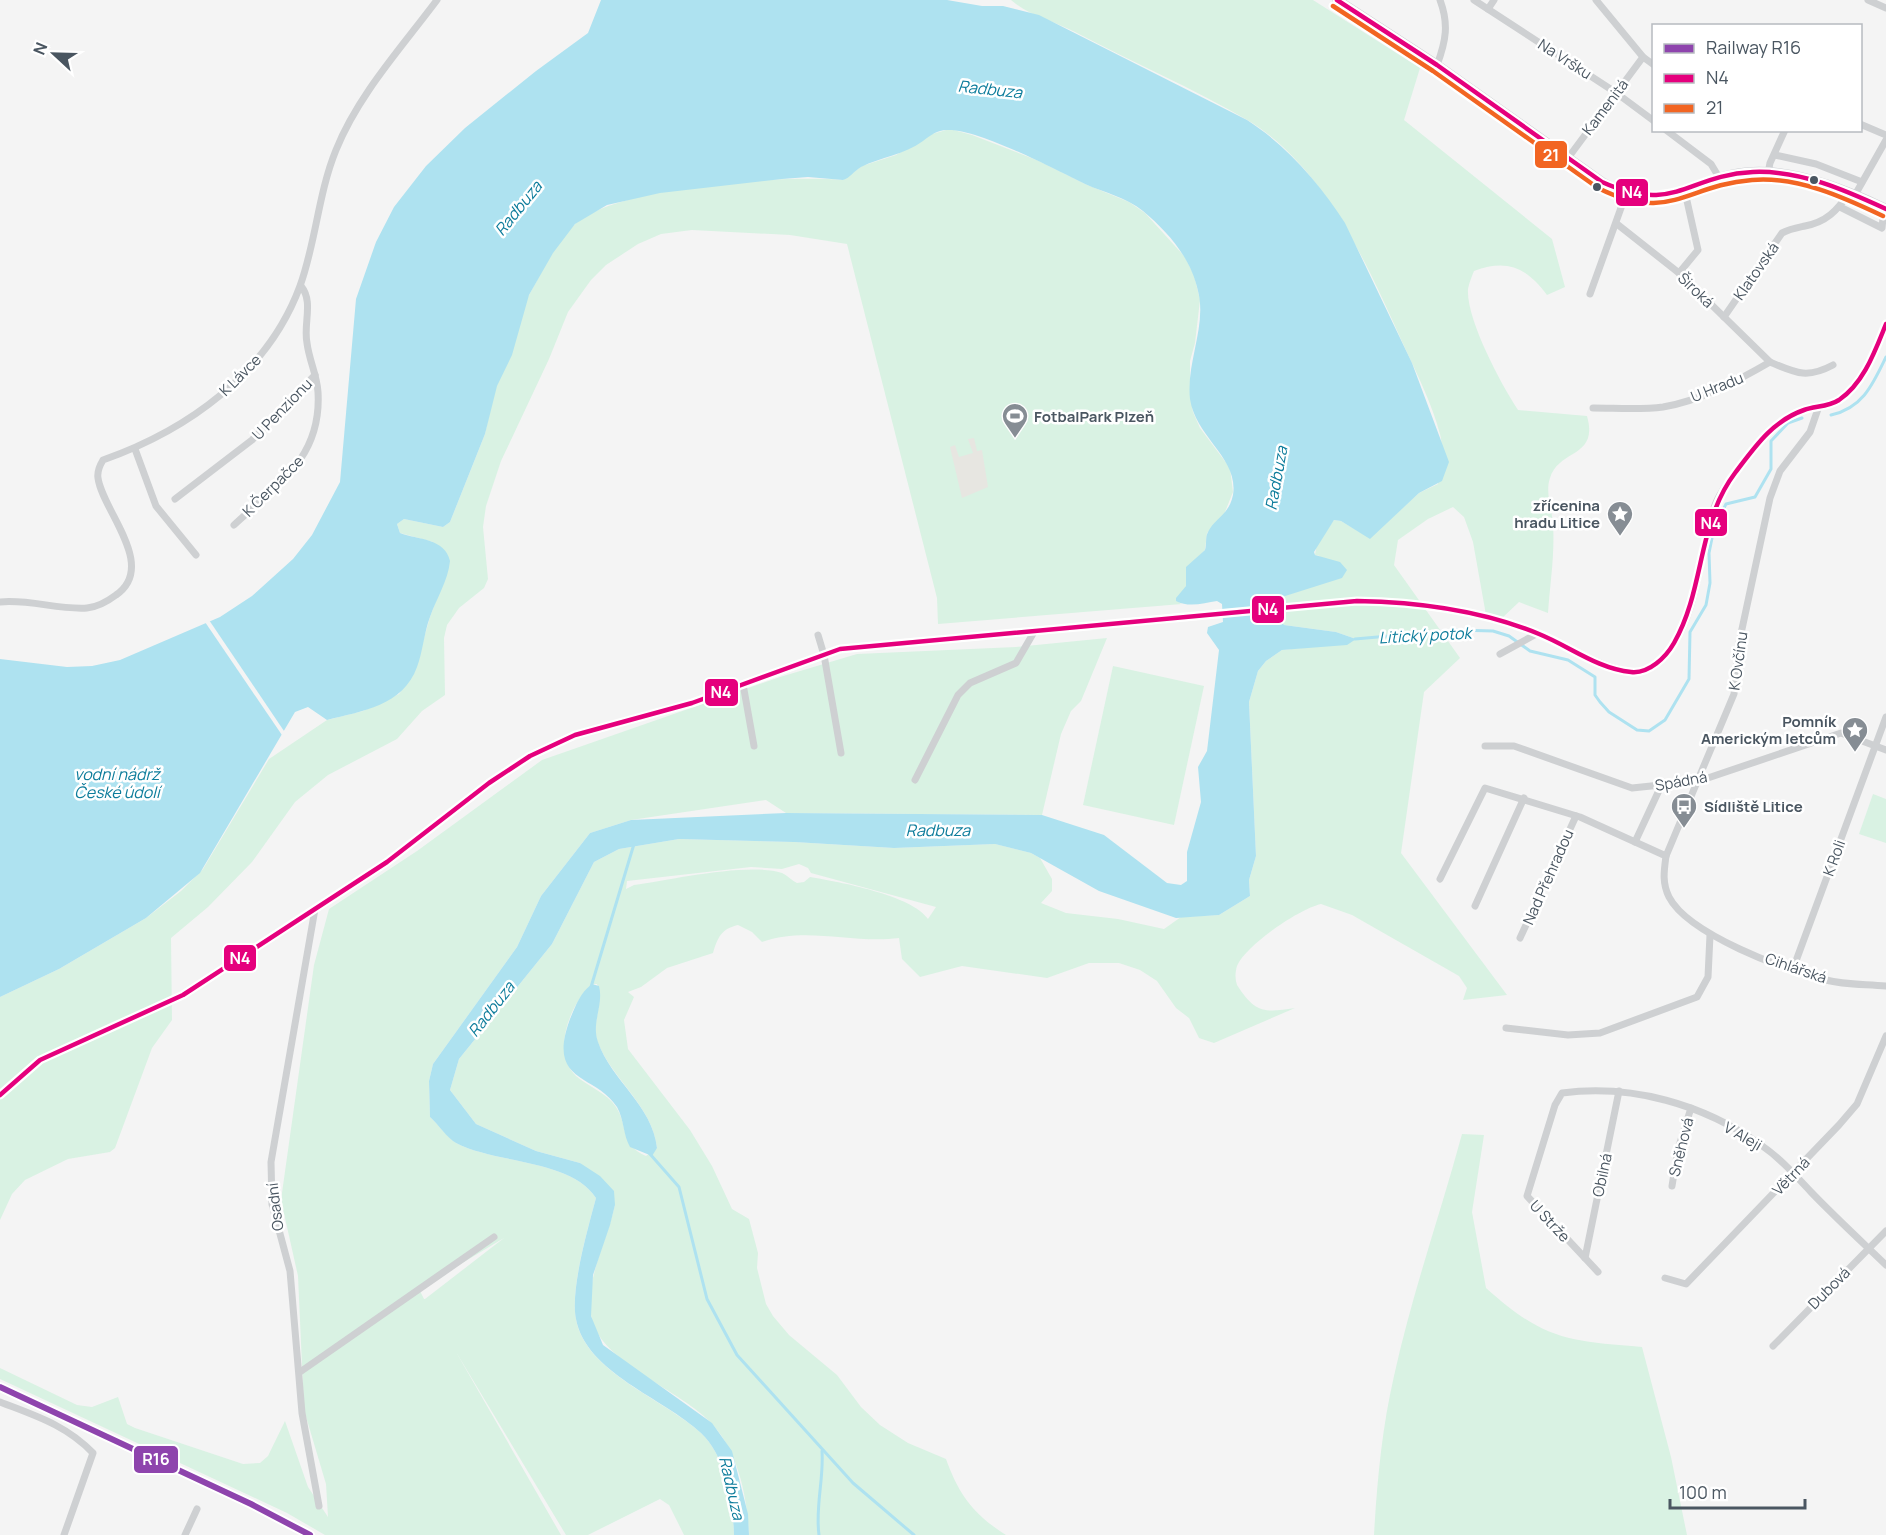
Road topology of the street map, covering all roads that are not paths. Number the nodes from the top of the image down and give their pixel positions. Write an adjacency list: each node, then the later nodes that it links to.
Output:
1 (437, 0): 32 (street, K Lávce)
2 (1337, 0): 12 (main road)
3 (1440, 0): 12 (street)
4 (1474, 0): 9 (street, Na Vršku)
5 (1494, 0): 9 (street)
6 (1596, 0): 10 (street)
7 (1868, 0): 8 (street)
8 (1886, 8)
9 (1488, 9): 13 (street, Na Vršku)
10 (1643, 57): 11 (street); 13 (street, Kamenitá)
11 (1652, 64)
12 (1437, 65): 21 (main road)
13 (1615, 92): 14 (street, Na Vršku); 21 (street, Kamenitá)
14 (1652, 120)
15 (1862, 125): 18 (street)
16 (1669, 132): 23 (street)
17 (1784, 132): 20 (street)
18 (1886, 135)
19 (1886, 140): 24 (street, Klatovská)
20 (1775, 155): 22 (street); 24 (street)
21 (1568, 158): 26 (main road)
22 (1768, 173): 23 (main road); 27 (main road)
23 (1720, 179): 25 (main road)
24 (1862, 182): 27 (street, Klatovská)
25 (1685, 192): 26 (main road); 31 (street)
26 (1626, 194): 30 (street)
27 (1852, 194): 28 (street, Klatovská); 29 (main road)
28 (1840, 207): 29 (street); 34 (street, Klatovská)
29 (1885, 208)
30 (1617, 224): 31 (street, Široká); 33 (street)
31 (1679, 273): 34 (street, Široká)
32 (301, 286): 38 (street, U Penzionu); 41 (street, K Lávce)
33 (1590, 294)
34 (1724, 317): 36 (street, Široká)
35 (1886, 324): 39 (street)
36 (1770, 362): 37 (street); 40 (street, U Hradu)
37 (1833, 365)
38 (315, 375): 42 (street, U Penzionu); 43 (street, K Čerpačce)
39 (1819, 406): 47 (street); 59 (street, K Ovčínu)
40 (1593, 408)
41 (135, 449): 44 (street); 45 (street, K Lávce)
42 (175, 499)
43 (234, 525)
44 (196, 555)
45 (0, 602)
46 (1035, 633): 47 (street); 50 (street); 58 (street)
47 (1538, 633): 49 (street)
48 (818, 635): 50 (street)
49 (1500, 654)
50 (824, 655): 51 (street); 57 (street)
51 (743, 684): 53 (street); 67 (street)
52 (1886, 717): 55 (street, K Roli)
53 (754, 746)
54 (1485, 746): 60 (street, Spádná)
55 (1876, 746): 56 (street, Spádná); 59 (street, Spádná); 70 (street, K Roli)
56 (1886, 750)
57 (840, 753)
58 (915, 780)
59 (1699, 781): 60 (street, Spádná); 64 (street, K Ovčínu)
60 (1661, 786): 63 (street)
61 (1524, 798): 62 (street, Nad Přehradou); 65 (street, Nad Přehradou); 66 (street)
62 (1576, 816): 63 (street, Nad Přehradou); 69 (street, Nad Přehradou)
63 (1635, 842): 64 (street, Nad Přehradou)
64 (1666, 856): 68 (street, K Ovčínu)
65 (1440, 879)
66 (1475, 906)
67 (315, 909): 76 (street); 88 (street, Osadní)
68 (1710, 935): 70 (street, Cihlářská); 72 (street)
69 (1520, 938)
70 (1793, 969): 71 (street, Cihlářská)
71 (1886, 986)
72 (1506, 1028)
73 (1886, 1036): 78 (street, Větrná)
74 (1619, 1091): 75 (street, V Aleji); 77 (street, V Aleji); 83 (street, Obilná)
75 (1559, 1094): 83 (street, U Strže)
76 (0, 1095)
77 (1691, 1108): 78 (street, V Aleji); 79 (street, Sněhová)
78 (1794, 1173): 82 (street, V Aleji); 86 (street, Větrná)
79 (1672, 1186)
80 (1886, 1231): 82 (street, Dubová)
81 (494, 1237): 88 (street)
82 (1869, 1249): 84 (street, V Aleji); 87 (street, Dubová)
83 (1585, 1258): 85 (street, U Strže)
84 (1886, 1265)
85 (1598, 1272)
86 (1665, 1278)
87 (1773, 1346)
88 (300, 1372): 90 (street, Osadní)
89 (0, 1402): 92 (street)
90 (319, 1506)
91 (197, 1509): 93 (street)
92 (64, 1535)
93 (185, 1535)

